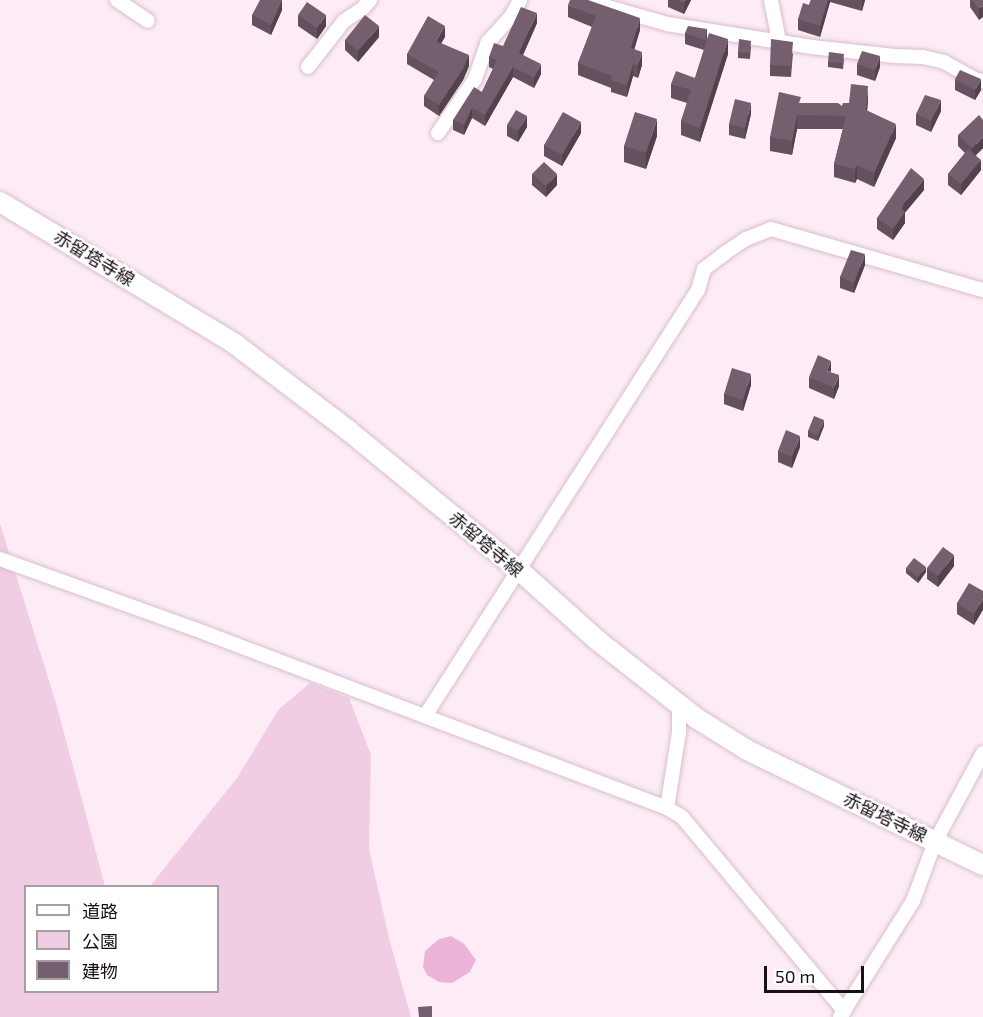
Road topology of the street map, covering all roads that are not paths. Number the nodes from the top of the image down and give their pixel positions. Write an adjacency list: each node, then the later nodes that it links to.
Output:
1 (117, 0): 6 (street)
2 (370, 0): 8 (street)
3 (520, 0): 10 (street)
4 (583, 0): 7 (street)
5 (771, 0): 7 (street)
6 (148, 21)
7 (779, 41): 9 (street)
8 (308, 66)
9 (983, 81)
10 (438, 133)
11 (0, 202): 14 (main road, 赤留塔寺線)
12 (983, 290): 14 (street)
13 (0, 559): 16 (street)
14 (519, 570): 15 (main road, 赤留塔寺線); 16 (street)
15 (679, 705): 18 (street); 19 (main road, 赤留塔寺線)
16 (425, 716): 18 (street)
17 (983, 753): 19 (street)
18 (667, 808): 21 (street)
19 (935, 842): 20 (main road, 赤留塔寺線); 21 (street)
20 (983, 866)
21 (842, 1014)

